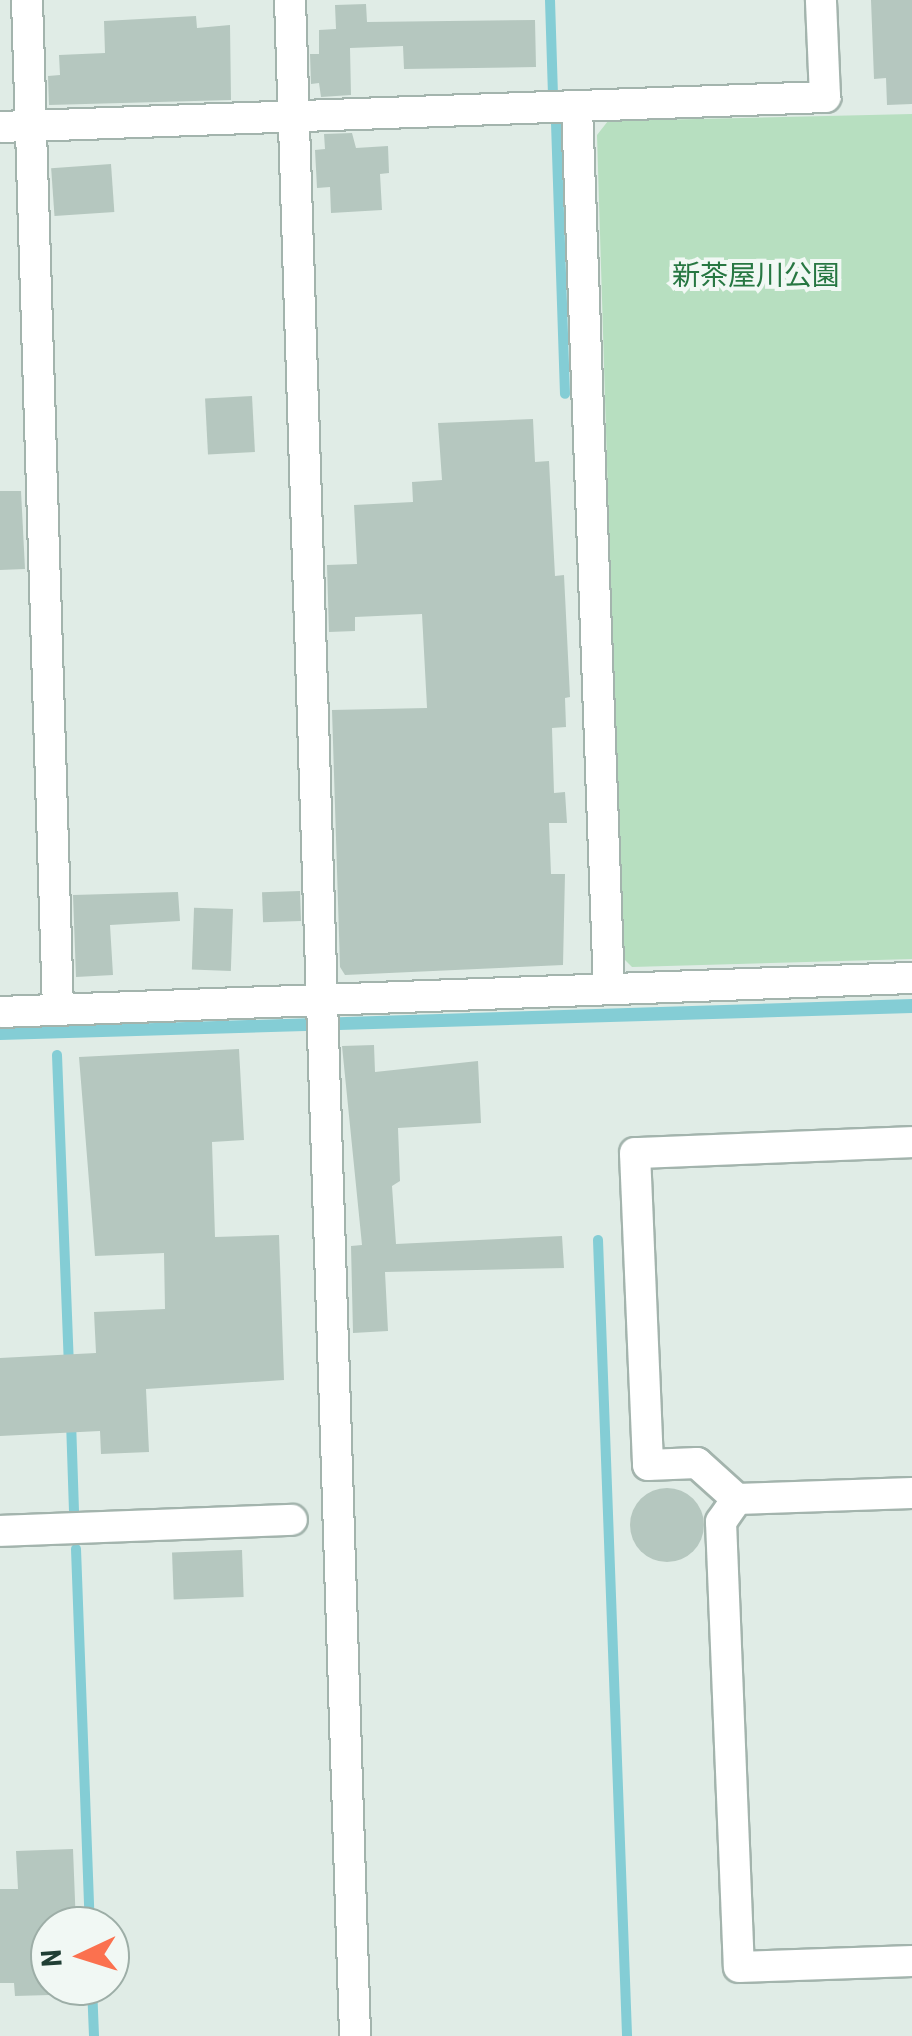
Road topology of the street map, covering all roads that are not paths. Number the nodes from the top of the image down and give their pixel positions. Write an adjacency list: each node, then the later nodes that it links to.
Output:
1 (27, 0): 6 (street)
2 (290, 0): 5 (street)
3 (820, 0): 4 (street)
4 (577, 108): 5 (street); 8 (street)
5 (294, 118): 6 (street); 11 (street)
6 (15, 127): 9 (street)
7 (912, 978): 8 (street)
8 (609, 988): 11 (street)
9 (58, 1010): 10 (street); 11 (street)
10 (0, 1012)
11 (322, 1016): 18 (street)
12 (912, 1142): 14 (street)
13 (912, 1493): 14 (street)
14 (736, 1500): 17 (street)
15 (292, 1520): 16 (street)
16 (0, 1531)
17 (912, 1961)
18 (356, 2036)

